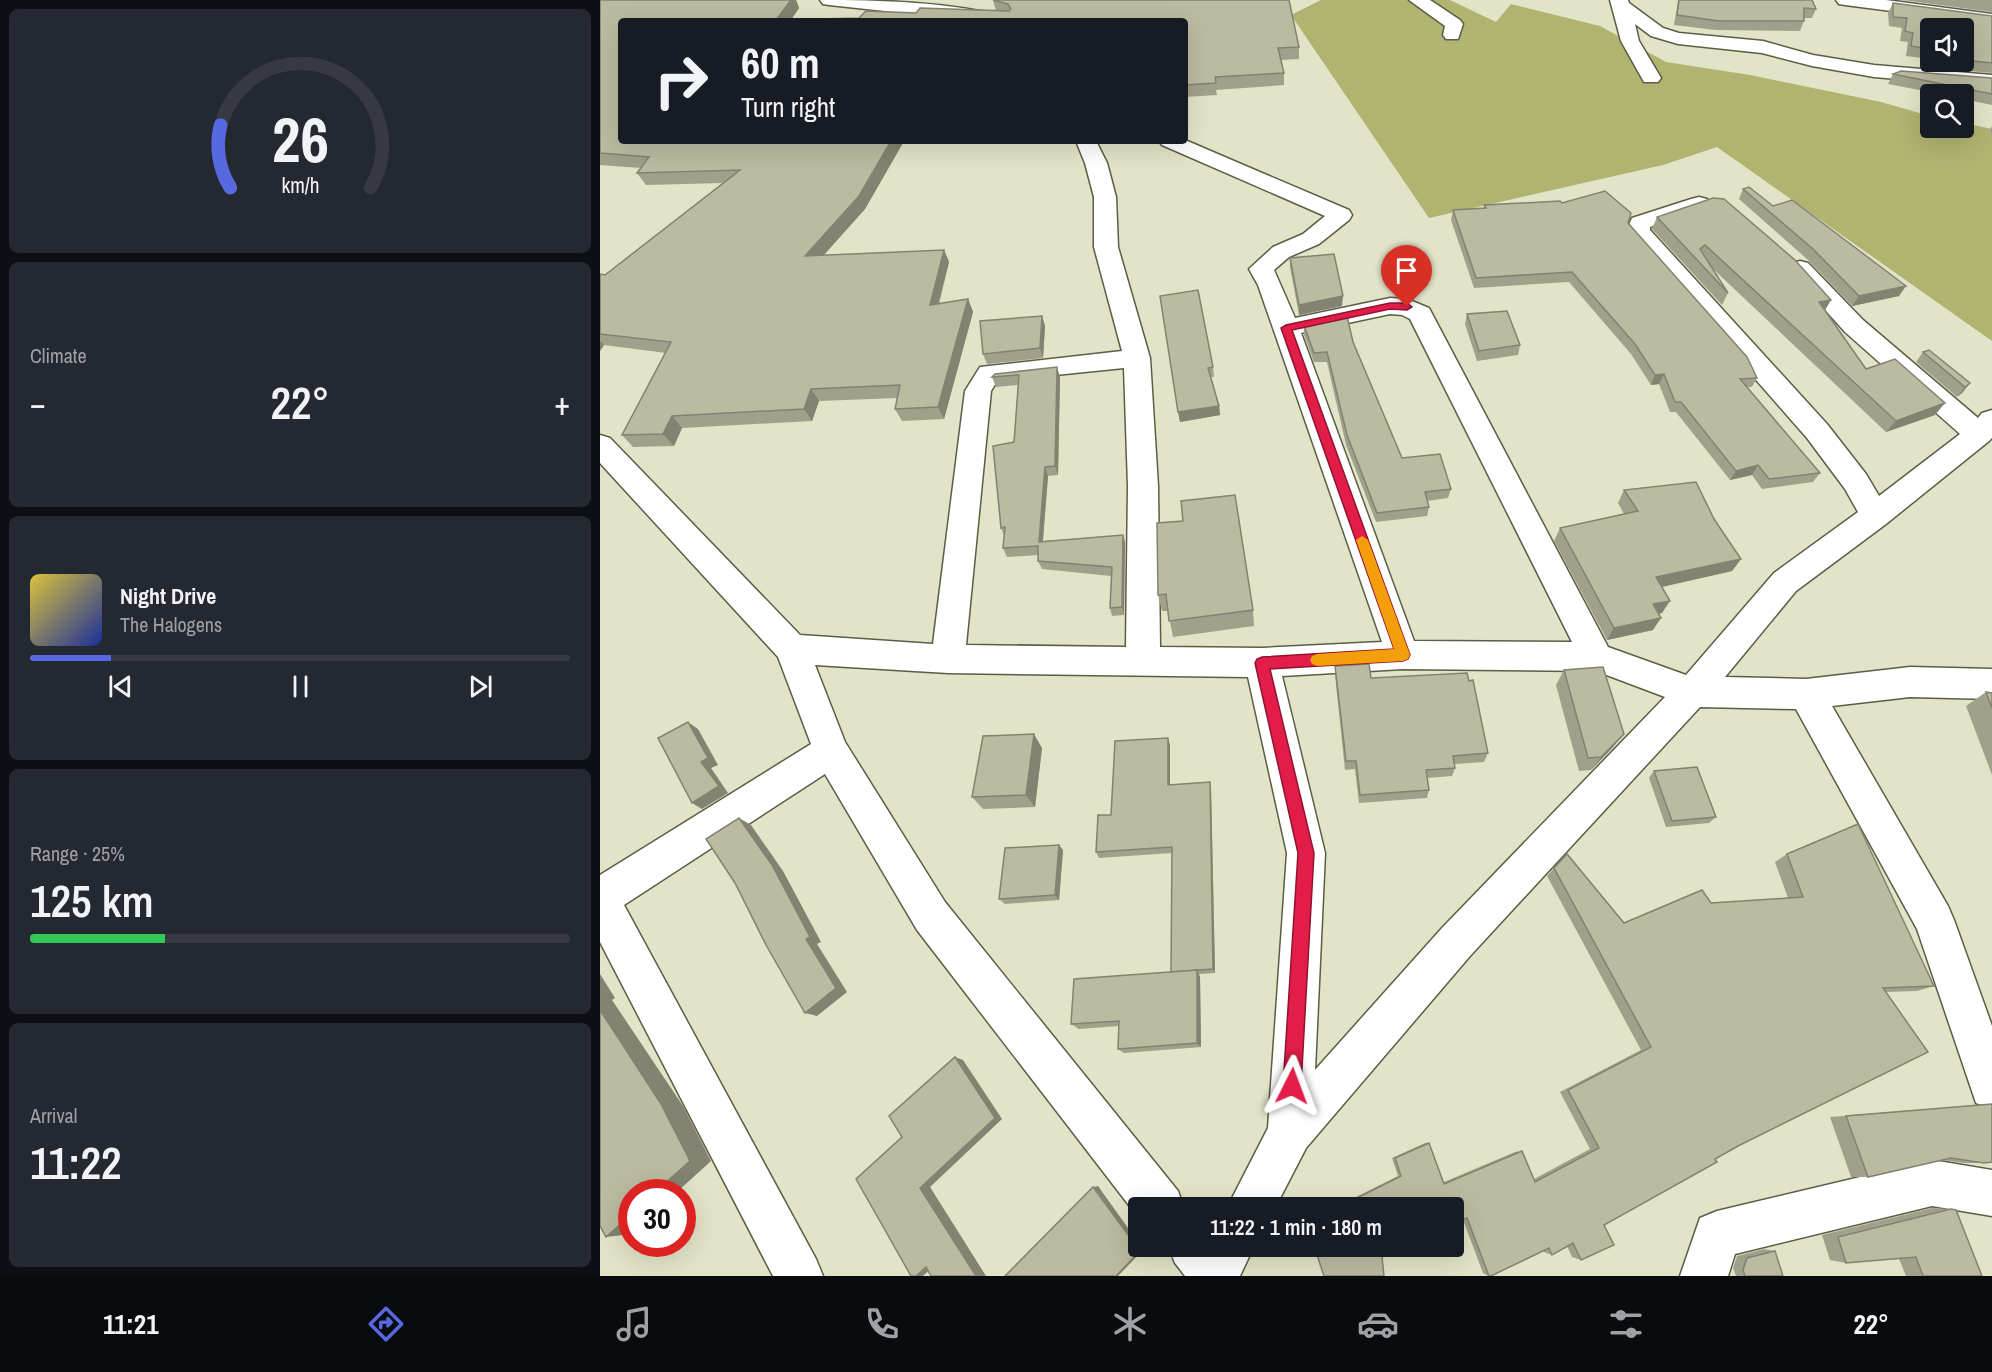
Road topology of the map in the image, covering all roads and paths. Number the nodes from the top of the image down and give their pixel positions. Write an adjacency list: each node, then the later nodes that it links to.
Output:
1 (829, 0): 6 (street)
2 (1002, 0): 7 (street)
3 (1418, 0): 9 (street)
4 (1845, 0): 8 (street)
5 (1620, 3): 10 (street); 11 (street)
6 (986, 18)
7 (995, 18)
8 (1992, 20)
9 (1452, 35)
10 (1651, 78)
11 (1992, 81)
12 (1087, 144): 17 (street)
13 (1176, 144): 16 (street)
14 (1726, 203): 20 (street)
15 (1785, 253): 18 (street)
16 (1286, 328): 22 (street); 23 (street)
17 (1137, 358): 24 (street); 25 (street)
18 (1985, 427): 20 (street)
19 (600, 446): 21 (street)
20 (1875, 516): 28 (street)
21 (792, 649): 24 (street); 30 (street)
22 (1403, 655): 23 (street); 26 (street)
23 (1596, 657): 28 (street)
24 (948, 659): 25 (street)
25 (1143, 662): 26 (street)
26 (1262, 663): 33 (street)
27 (1992, 684): 29 (street)
28 (1692, 692): 29 (street); 33 (street)
29 (1806, 694): 32 (street)
30 (831, 751): 31 (street); 35 (street)
31 (600, 899): 37 (street)
32 (1992, 1087)
33 (1290, 1132): 36 (street)
34 (1992, 1193): 38 (street)
35 (1152, 1197)
36 (1256, 1197)
37 (799, 1276)
38 (1704, 1276)

